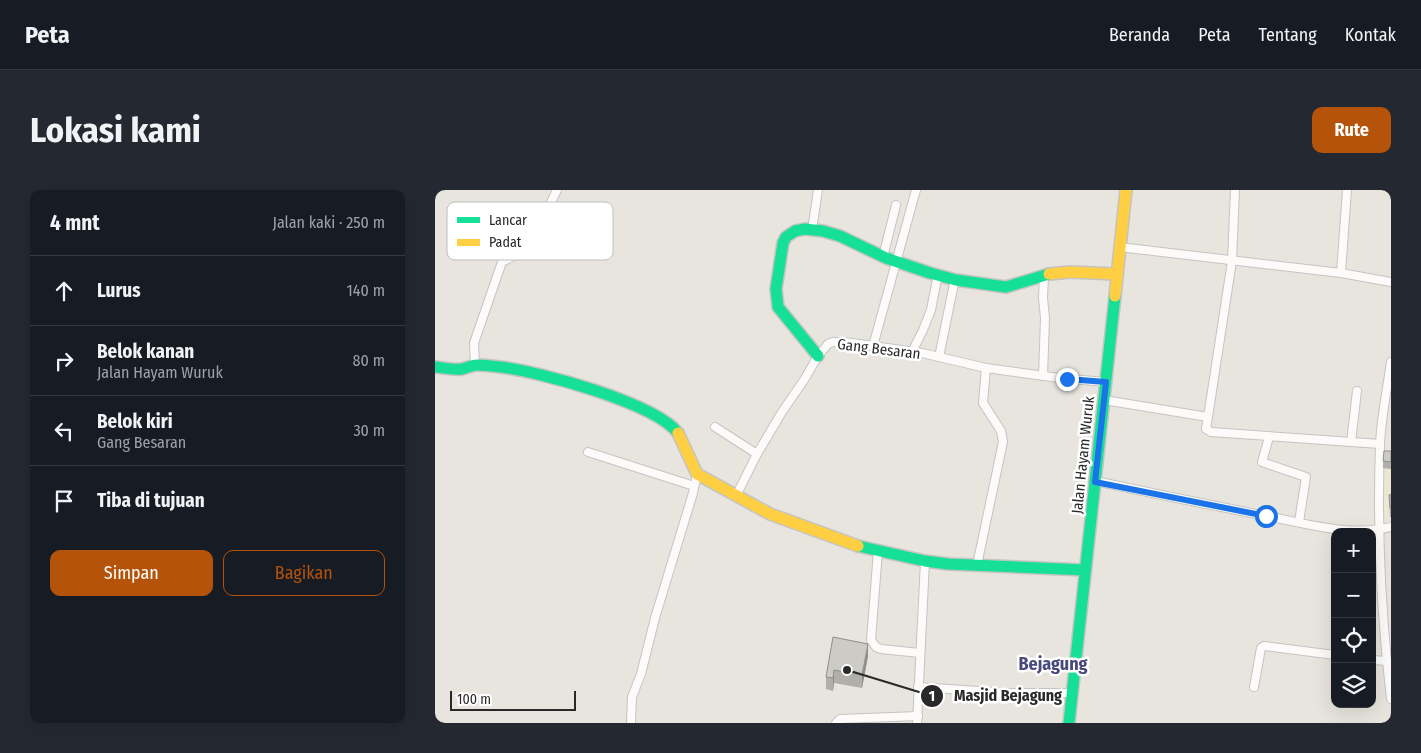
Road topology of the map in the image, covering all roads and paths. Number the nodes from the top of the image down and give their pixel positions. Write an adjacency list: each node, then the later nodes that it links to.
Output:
1 (557, 190): 7 (street)
2 (818, 190): 9 (street)
3 (916, 190): 14 (street)
4 (1127, 190): 10 (street, Jalan Hayam Wuruk)
5 (1235, 190): 13 (street)
6 (1347, 190): 15 (street)
7 (551, 202)
8 (896, 205): 11 (street)
9 (811, 230): 11 (street); 23 (street)
10 (1119, 247): 13 (street); 17 (street, Jalan Hayam Wuruk)
11 (883, 257): 14 (street)
12 (506, 260): 26 (street)
13 (1232, 261): 15 (street); 33 (street)
14 (897, 262): 16 (street); 21 (street)
15 (1341, 273): 20 (street)
16 (938, 274): 19 (street); 22 (street)
17 (1117, 274): 18 (street); 30 (street, Jalan Hayam Wuruk)
18 (1044, 275): 19 (street); 29 (street)
19 (955, 280): 24 (street)
20 (1391, 282)
21 (873, 346): 22 (street, Gang Besaran); 23 (street, Gang Besaran)
22 (912, 352): 24 (street, Gang Besaran)
23 (818, 356): 39 (street, Gang Besaran)
24 (939, 357): 28 (street, Gang Besaran)
25 (1391, 362): 37 (street)
26 (475, 365): 27 (street); 40 (street)
27 (435, 367)
28 (986, 368): 29 (street, Gang Besaran); 49 (street)
29 (1043, 376): 30 (street, Gang Besaran)
30 (1106, 382): 32 (street, Jalan Hayam Wuruk)
31 (1357, 391): 36 (street)
32 (1104, 400): 33 (street); 41 (street, Jalan Hayam Wuruk)
33 (1208, 417): 35 (street)
34 (715, 427): 39 (street)
35 (1269, 437): 36 (street); 44 (street)
36 (1351, 442): 37 (street)
37 (1380, 444): 46 (street)
38 (588, 452): 42 (street)
39 (757, 454): 43 (street, Gang Besaran)
40 (697, 474): 42 (street); 43 (street)
41 (1095, 482): 44 (street); 50 (street, Jalan Hayam Wuruk)
42 (694, 486): 62 (street)
43 (736, 496): 47 (street)
44 (1299, 522): 46 (street)
45 (1391, 527): 46 (street)
46 (1380, 530): 51 (street)
47 (877, 551): 48 (street); 53 (street)
48 (925, 561): 49 (street); 53 (street)
49 (977, 565): 50 (street)
50 (1085, 570): 60 (street, Jalan Hayam Wuruk)
51 (1383, 585): 52 (street); 56 (street)
52 (1391, 588)
53 (920, 653): 57 (street)
54 (1331, 654): 58 (street)
55 (1376, 660): 56 (street)
56 (1387, 661): 59 (street)
57 (918, 687): 60 (street); 61 (street)
58 (1254, 687)
59 (1391, 693)
60 (1072, 694): 64 (street, Jalan Hayam Wuruk)
61 (917, 719): 63 (street)
62 (631, 723)
63 (836, 723)
64 (1069, 723)

